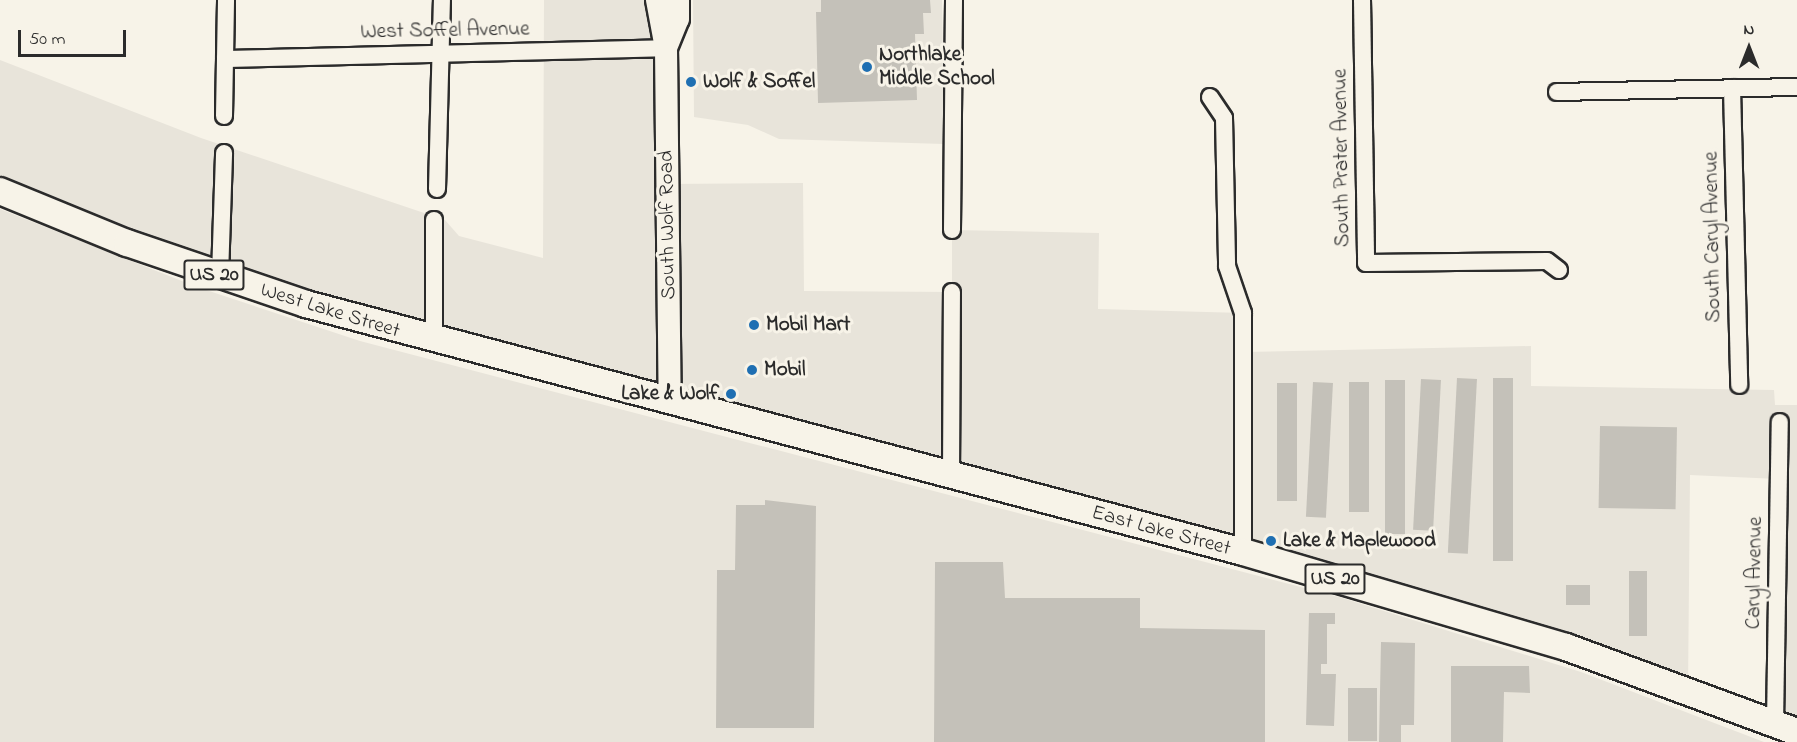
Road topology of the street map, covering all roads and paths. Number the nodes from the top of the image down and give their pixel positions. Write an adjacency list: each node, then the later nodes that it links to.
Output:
1 (226, 0): 9 (street)
2 (442, 0): 8 (street)
3 (657, 0): 7 (main road, South Wolf Road)
4 (678, 0): 7 (main road, South Wolf Road)
5 (954, 0): 19 (street)
6 (1362, 0): 20 (street, South Prater Avenue)
7 (666, 48): 8 (street, West Soffel Avenue); 25 (main road, South Wolf Road)
8 (441, 53): 9 (street, West Soffel Avenue); 16 (street)
9 (225, 59): 14 (street)
10 (1797, 87): 11 (street)
11 (1732, 88): 12 (street); 24 (street, South Caryl Avenue)
12 (1557, 92)
13 (1210, 97): 28 (street)
14 (224, 116)
15 (224, 153): 21 (street)
16 (438, 189)
17 (0, 191): 21 (main road, West Lake Street / US 20)
18 (434, 220): 23 (street)
19 (952, 230)
20 (1559, 270)
21 (220, 276): 23 (main road, West Lake Street / US 20)
22 (952, 292): 27 (street)
23 (434, 342): 25 (main road, West Lake Street / US 20)
24 (1738, 385)
25 (670, 401): 27 (main road, East Lake Street / US 20)
26 (1780, 422): 29 (street, Caryl Avenue)
27 (951, 476): 28 (main road, East Lake Street / US 20)
28 (1243, 552): 29 (main road, East Lake Street / US 20)
29 (1786, 728)

